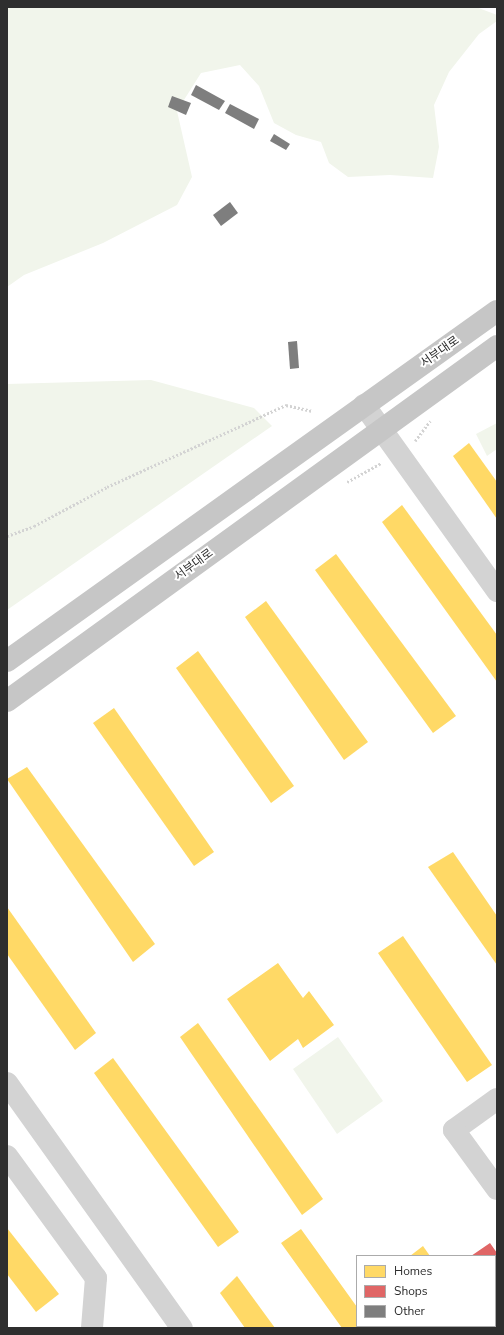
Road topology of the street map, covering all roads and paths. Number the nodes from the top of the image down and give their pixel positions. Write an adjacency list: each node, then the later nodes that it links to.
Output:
1 (497, 311): 3 (main road, 서부대로)
2 (497, 346): 5 (main road, 서부대로)
3 (364, 405): 5 (street); 8 (main road, 서부대로)
4 (312, 411): 6 (path)
5 (381, 430): 7 (street); 9 (main road, 서부대로)
6 (7, 536)
7 (497, 591)
8 (7, 661)
9 (7, 701)
10 (7, 1083): 15 (street)
11 (497, 1099): 13 (street)
12 (7, 1156): 14 (street)
13 (497, 1189)
14 (92, 1328)
15 (182, 1328)

